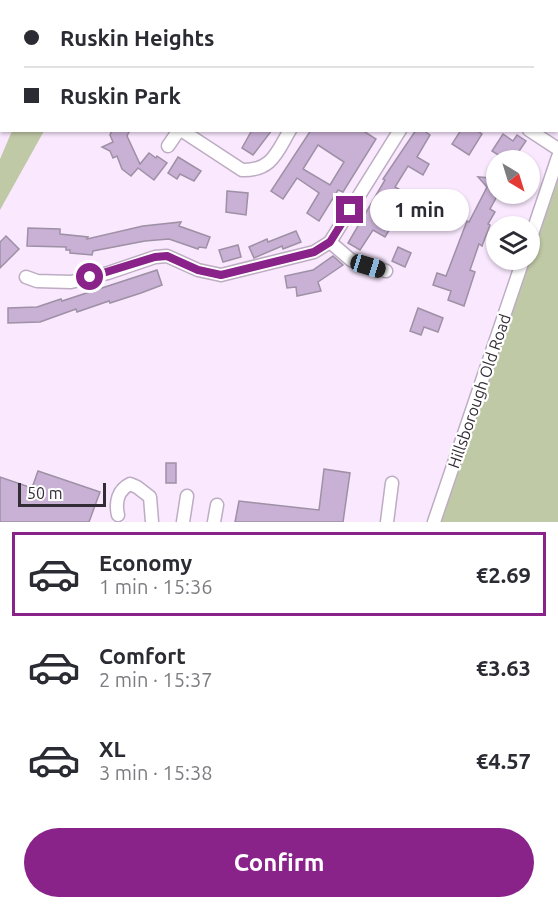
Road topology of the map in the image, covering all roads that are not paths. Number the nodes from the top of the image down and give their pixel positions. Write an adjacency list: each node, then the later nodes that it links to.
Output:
1 (179, 132): 6 (street)
2 (183, 132): 3 (street)
3 (290, 132)
4 (398, 132): 10 (street)
5 (532, 132): 7 (street)
6 (168, 147)
7 (558, 149)
8 (558, 157): 9 (street)
9 (538, 216)
10 (330, 242): 12 (street); 13 (street)
11 (520, 270): 22 (street, Hillsborough Old Road)
12 (386, 271)
13 (26, 277)
14 (392, 483): 21 (street)
15 (188, 496): 19 (street)
16 (217, 505): 20 (street)
17 (118, 515): 18 (street)
18 (152, 522)
19 (183, 522)
20 (214, 522)
21 (387, 522)
22 (434, 522)

